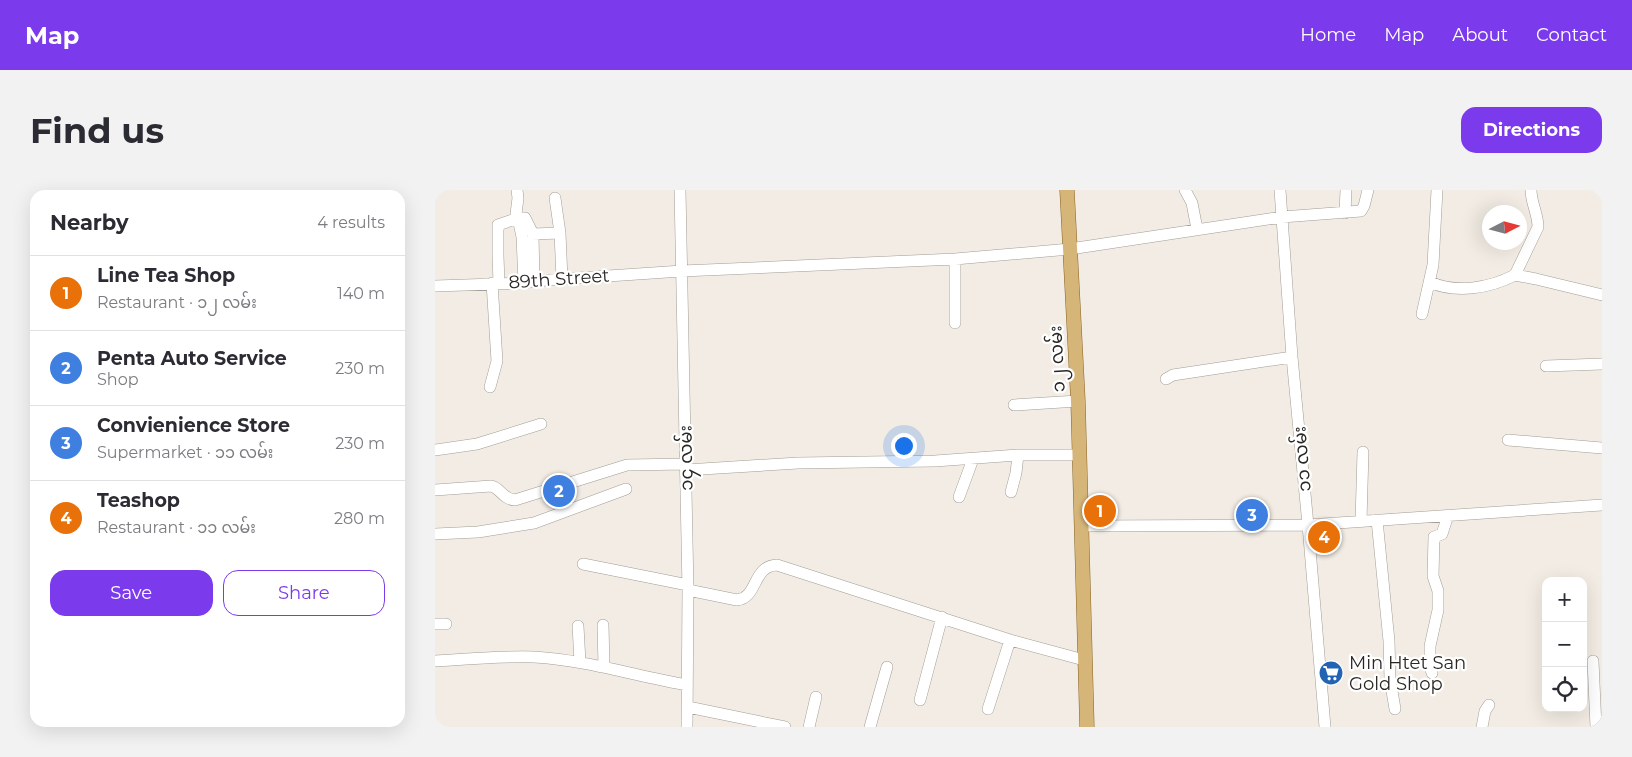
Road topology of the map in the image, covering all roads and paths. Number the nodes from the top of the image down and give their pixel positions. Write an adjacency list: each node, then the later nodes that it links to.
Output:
1 (517, 190): 13 (street)
2 (681, 190): 19 (street, ၁၄ လမ်း)
3 (1067, 190): 17 (main road, ၁၂ လမ်း)
4 (1185, 190): 14 (street)
5 (1280, 190): 12 (street, ၁၁ လမ်း)
6 (1346, 190): 11 (street)
7 (1368, 190): 11 (street)
8 (1437, 190): 23 (street)
9 (1531, 190): 20 (street)
10 (555, 198): 15 (street)
11 (1345, 213): 12 (street, 89th Street)
12 (1282, 217): 14 (street, 89th Street); 29 (street, ၁၁ လမ်း)
13 (518, 218): 16 (street); 22 (street); 24 (street)
14 (1197, 229): 17 (street, 89th Street)
15 (560, 232): 16 (street); 21 (street)
16 (533, 234): 22 (street)
17 (1070, 249): 18 (street, 89th Street); 34 (main road, ၁၂ လမ်း)
18 (955, 259): 19 (street, 89th Street); 28 (street)
19 (682, 271): 21 (street, 89th Street); 44 (street, ၁၄ လမ်း)
20 (1515, 275): 23 (street); 26 (street)
21 (562, 279): 22 (street, 89th Street)
22 (529, 282): 24 (street, 89th Street)
23 (1429, 282): 27 (street)
24 (495, 283): 25 (street, 89th Street); 33 (street)
25 (435, 286)
26 (1602, 295)
27 (1421, 314)
28 (955, 323)
29 (1292, 357): 32 (street); 53 (street, ၁၁ လမ်း)
30 (1602, 364): 31 (street)
31 (1546, 366)
32 (1165, 379)
33 (490, 387)
34 (1078, 401): 35 (street); 41 (main road, ၁၂ လမ်း)
35 (1014, 405)
36 (541, 424): 39 (street)
37 (1508, 440): 38 (street)
38 (1602, 448)
39 (435, 450)
40 (1363, 452): 52 (street)
41 (1080, 455): 42 (street); 54 (main road, ၁၂ လမ်း)
42 (1018, 456): 43 (street); 47 (street)
43 (973, 459): 44 (street); 48 (street)
44 (686, 467): 46 (street); 57 (street, ၁၄ လမ်း)
45 (626, 489): 55 (street)
46 (435, 490)
47 (1011, 492)
48 (959, 497)
49 (1602, 505): 50 (street)
50 (1447, 515): 51 (street); 68 (street)
51 (1377, 520): 52 (street); 75 (street)
52 (1361, 521): 53 (street)
53 (1309, 525): 54 (street); 81 (street, ၁၁ လမ်း)
54 (1081, 526): 62 (main road, ၁၂ လမ်း)
55 (435, 534)
56 (583, 564): 57 (street)
57 (688, 588): 58 (street); 69 (street, ၁၄ လမ်း)
58 (943, 617): 61 (street); 71 (street)
59 (603, 625): 66 (street)
60 (578, 626): 65 (street)
61 (1010, 640): 62 (street); 74 (street)
62 (1084, 660): 80 (main road, ၁၂ လမ်း)
63 (1593, 661): 83 (street)
64 (435, 662): 65 (street)
65 (580, 662): 66 (street)
66 (604, 667): 69 (street)
67 (887, 667): 79 (street)
68 (1432, 673)
69 (687, 685): 73 (street, ၁၄ လမ်း)
70 (816, 697): 78 (street)
71 (920, 700)
72 (1489, 705): 82 (street)
73 (688, 707): 76 (street, ၁၄ လမ်း); 77 (street)
74 (988, 709)
75 (1395, 709)
76 (687, 727)
77 (785, 727)
78 (809, 727)
79 (870, 727)
80 (1087, 727)
81 (1325, 727)
82 (1482, 727)
83 (1596, 727)

